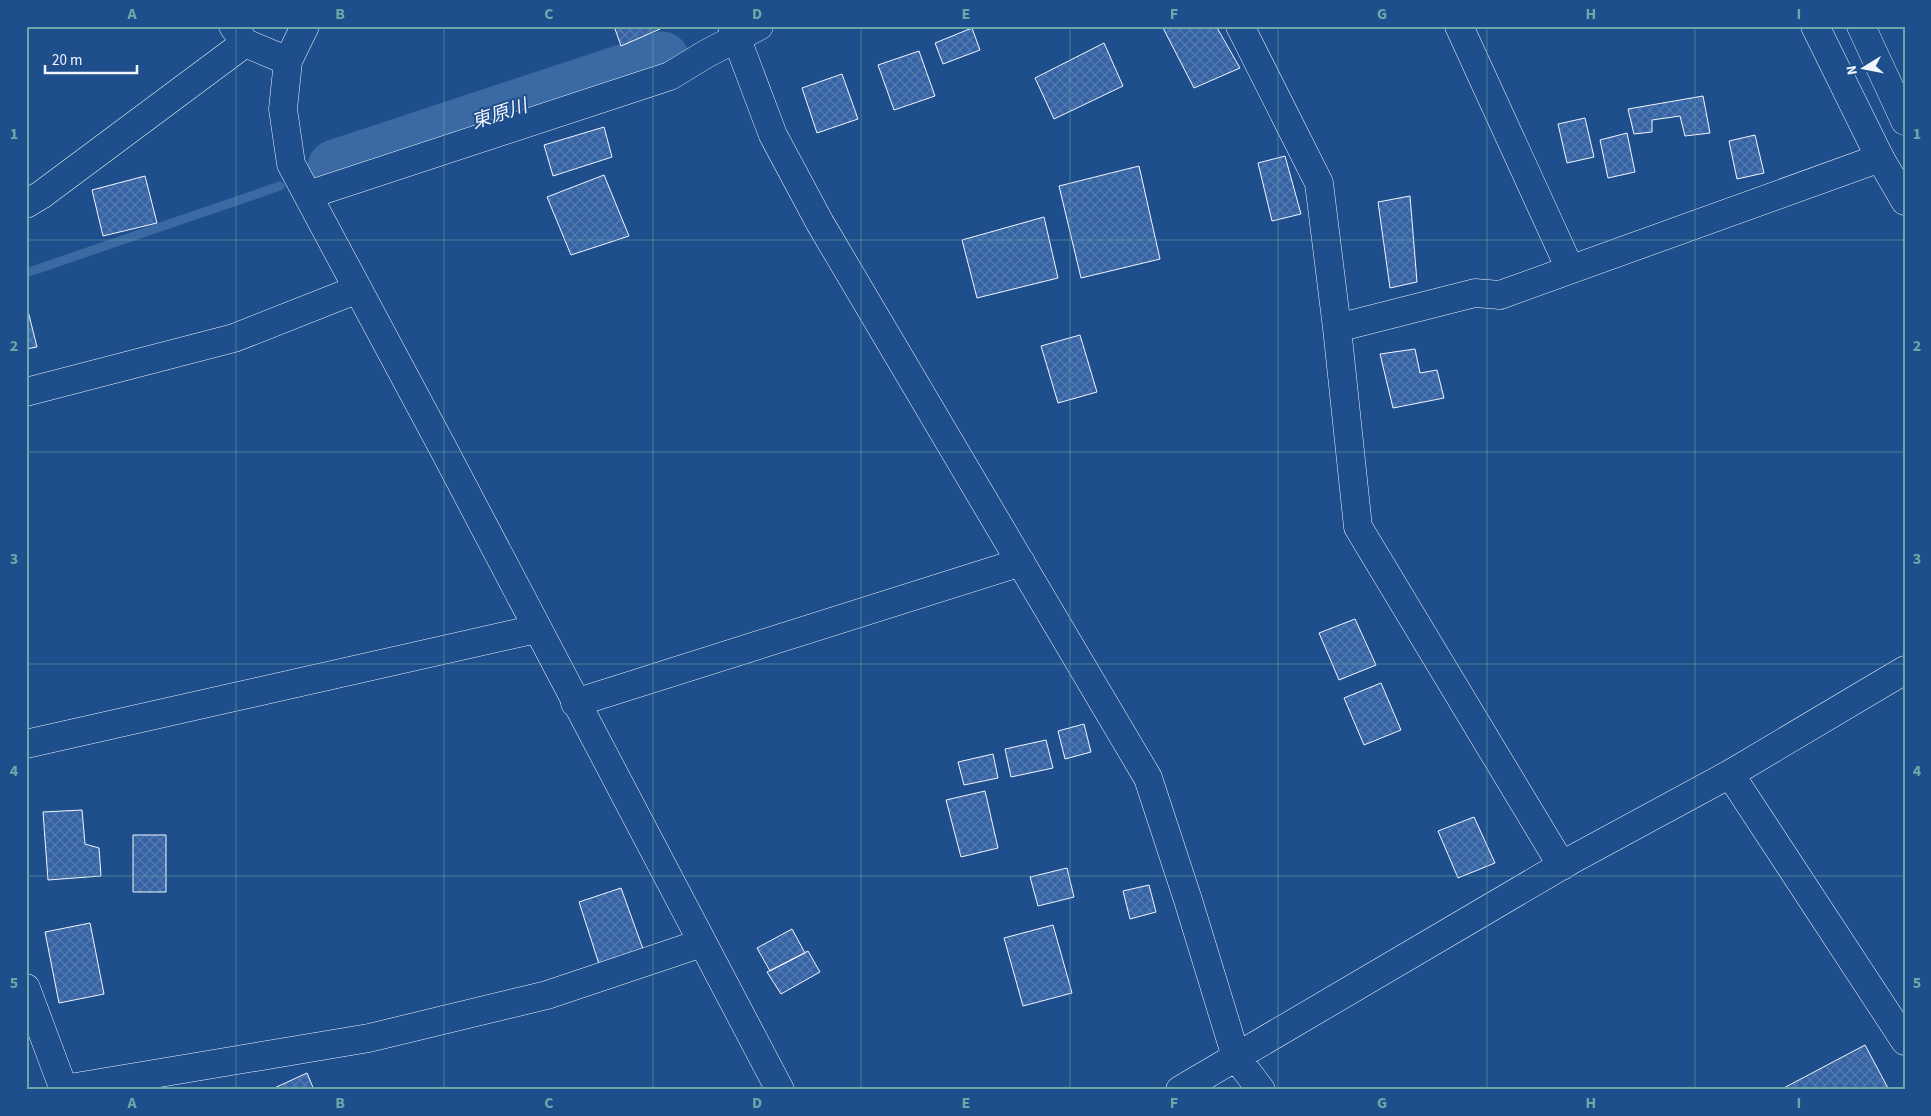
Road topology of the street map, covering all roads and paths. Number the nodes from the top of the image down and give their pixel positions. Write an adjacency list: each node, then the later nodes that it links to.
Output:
1 (305, 26): 8 (main road)
2 (1240, 26): 16 (main road)
3 (1459, 26): 14 (main road)
4 (1815, 26): 10 (main road)
5 (1861, 26): 9 (main road)
6 (742, 30): 11 (main road); 18 (main road)
7 (239, 35): 8 (main road); 13 (main road)
8 (288, 61): 11 (main road)
9 (1905, 121)
10 (1880, 158): 12 (main road); 14 (main road)
11 (308, 195): 15 (main road)
12 (1905, 201)
13 (26, 204)
14 (1570, 270): 16 (main road)
15 (358, 289): 17 (main road); 19 (main road)
16 (1337, 328): 24 (main road)
17 (26, 392)
18 (1020, 562): 21 (main road); 28 (main road)
19 (536, 629): 21 (main road); 22 (main road)
20 (1905, 670): 23 (main road)
21 (575, 703): 25 (main road)
22 (26, 744)
23 (1730, 774): 24 (main road); 27 (main road)
24 (1562, 866): 28 (main road)
25 (702, 943): 29 (main road); 30 (main road)
26 (26, 988): 29 (main road)
27 (1905, 1042)
28 (1236, 1057): 31 (main road); 32 (main road)
29 (64, 1090)
30 (780, 1090)
31 (1180, 1090)
32 (1261, 1090)

